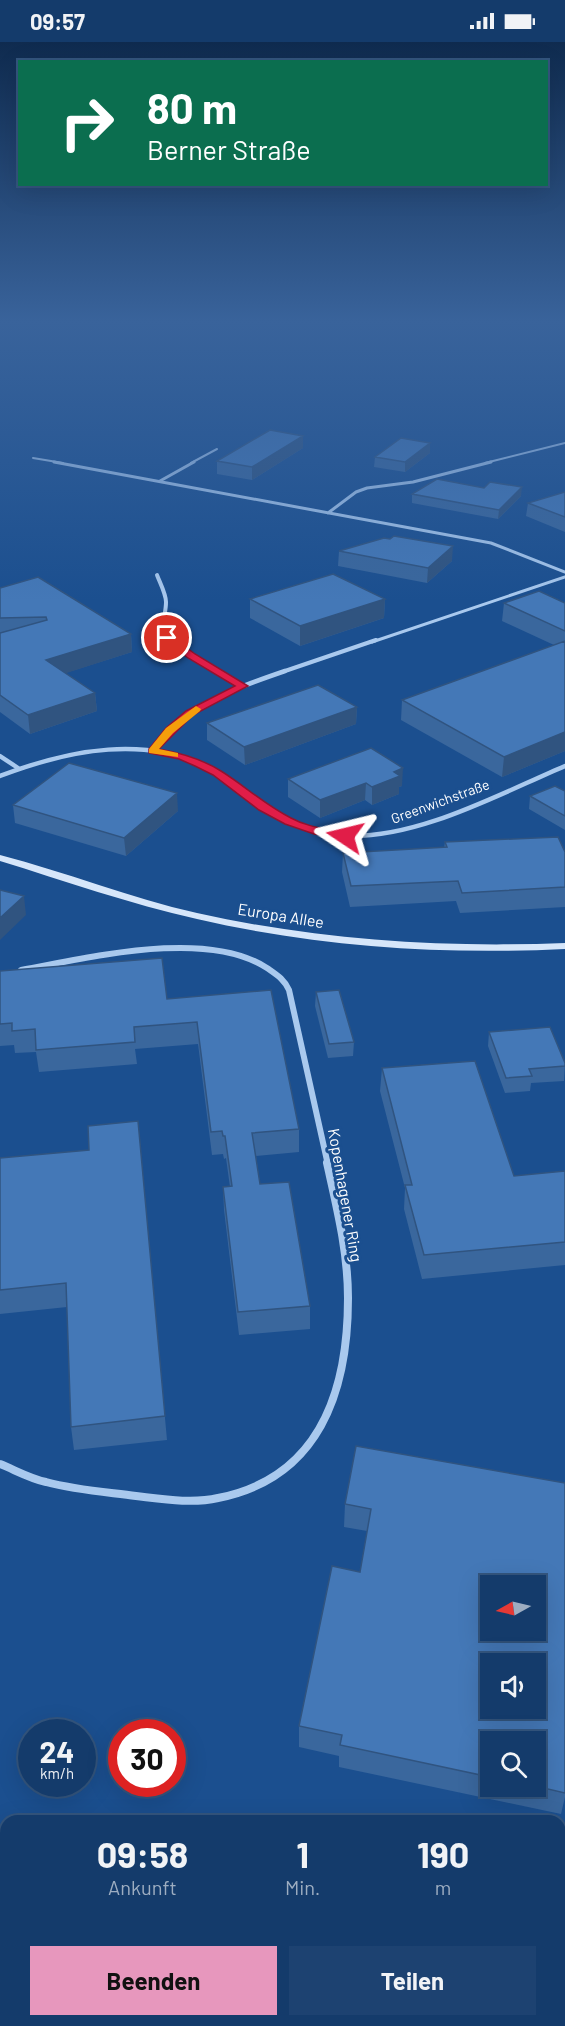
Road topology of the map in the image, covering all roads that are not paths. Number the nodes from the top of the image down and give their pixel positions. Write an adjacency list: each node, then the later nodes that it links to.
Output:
1 (565, 443): 5 (lane)
2 (217, 449): 4 (lane)
3 (33, 458): 4 (lane)
4 (160, 481): 5 (lane)
5 (328, 513): 7 (lane)
6 (157, 575): 9 (street)
7 (565, 575): 8 (lane)
8 (285, 670): 9 (street)
9 (243, 686): 10 (street)
10 (152, 751): 12 (street, Greenwichstraße); 13 (street, Greenwichstraße)
11 (0, 756): 13 (street)
12 (565, 766)
13 (18, 768): 14 (street, Greenwichstraße)
14 (0, 776)
15 (0, 858): 16 (main road, Europa Allee)
16 (565, 946)
17 (10, 972): 18 (street, Kopenhagener Ring)
18 (0, 1464)

